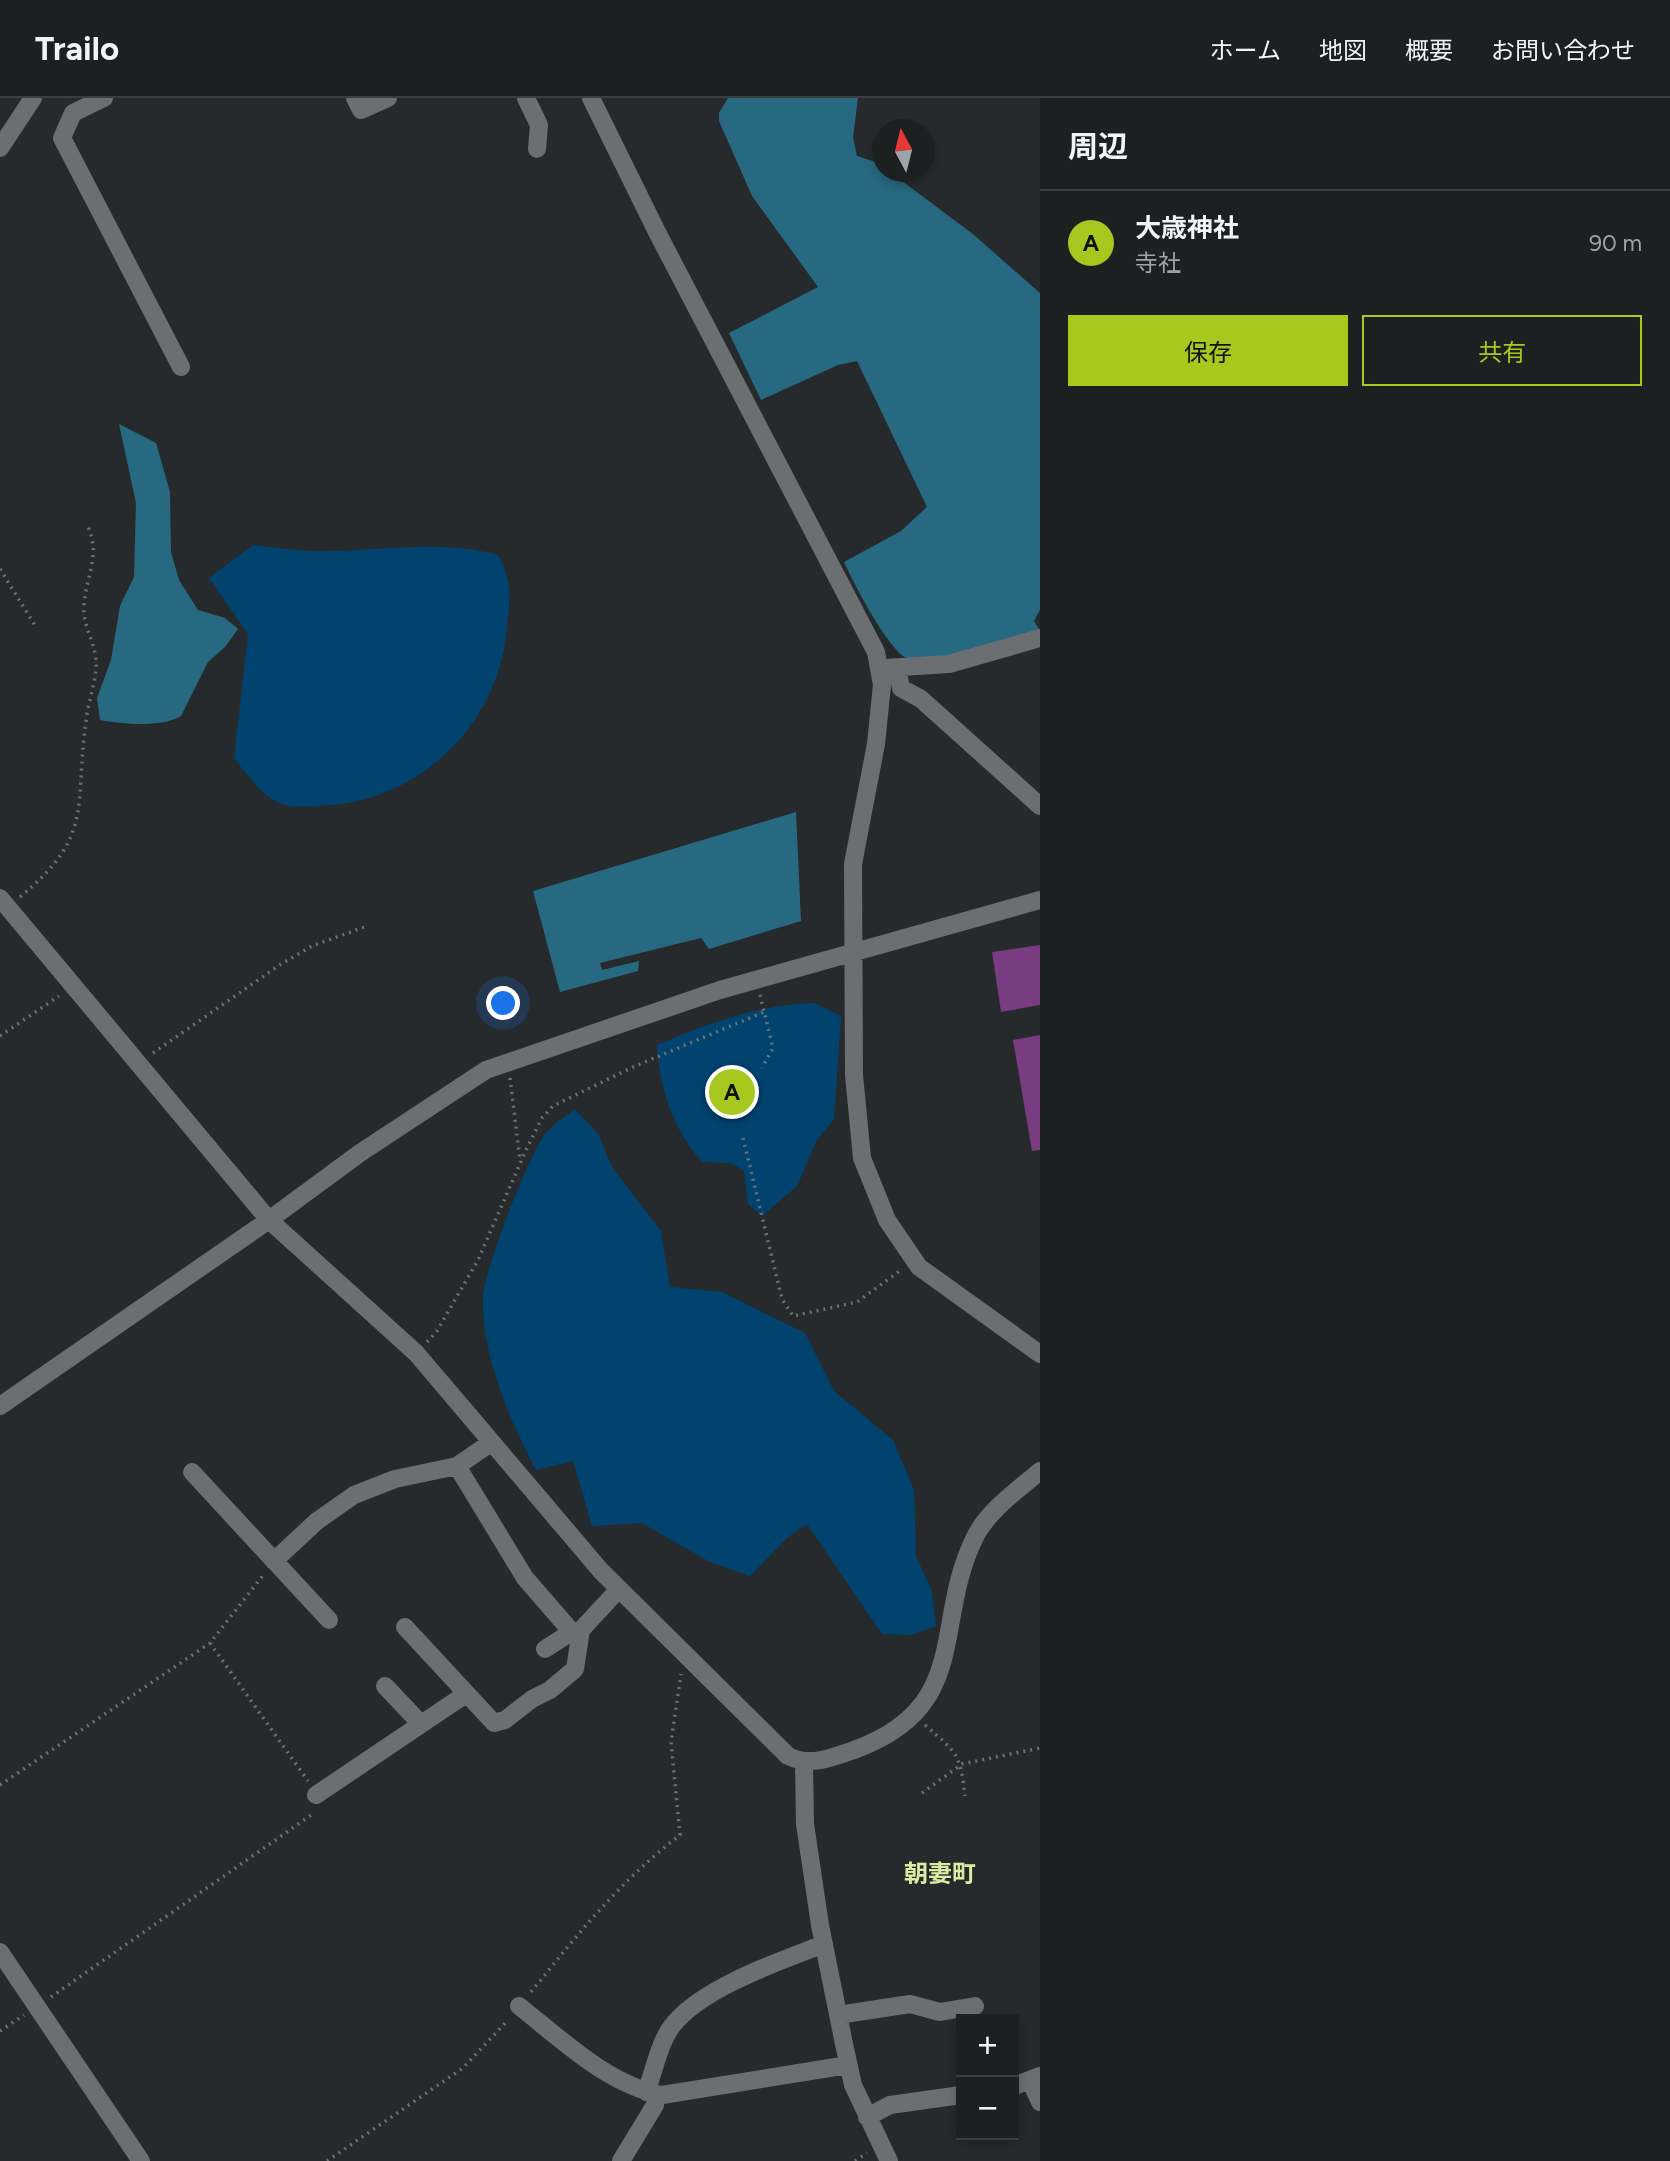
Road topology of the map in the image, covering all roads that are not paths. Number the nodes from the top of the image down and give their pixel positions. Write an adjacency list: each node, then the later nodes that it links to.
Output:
1 (33, 98): 7 (street)
2 (104, 98): 9 (street)
3 (355, 98): 4 (street)
4 (388, 98)
5 (526, 98): 8 (street)
6 (592, 98): 11 (street)
7 (0, 148)
8 (537, 149)
9 (181, 367)
10 (1040, 638): 11 (street)
11 (888, 668): 12 (street); 15 (street)
12 (1040, 806)
13 (1040, 900): 15 (street)
14 (4, 904): 16 (street)
15 (855, 950): 16 (street); 17 (street)
16 (270, 1220): 18 (street); 19 (street)
17 (1040, 1354)
18 (0, 1406)
19 (492, 1442): 20 (street); 24 (street)
20 (457, 1466): 23 (street); 27 (street)
21 (1040, 1471): 32 (street)
22 (192, 1472): 23 (street)
23 (274, 1561): 25 (street)
24 (619, 1589): 27 (street); 32 (street)
25 (329, 1620)
26 (405, 1627): 30 (street)
27 (574, 1636): 28 (street); 30 (street)
28 (545, 1648)
29 (386, 1686): 31 (street)
30 (466, 1694): 31 (street)
31 (421, 1724): 33 (street)
32 (804, 1764): 34 (street)
33 (316, 1795)
34 (824, 1944): 38 (street); 41 (street)
35 (0, 1952): 45 (street)
36 (519, 2006): 41 (street)
37 (975, 2006): 38 (street)
38 (838, 2015): 39 (street)
39 (848, 2065): 41 (street); 44 (street)
40 (1028, 2081): 43 (street)
41 (651, 2093): 46 (street)
42 (956, 2096): 44 (street)
43 (1040, 2102)
44 (867, 2117): 47 (street)
45 (141, 2161)
46 (621, 2161)
47 (889, 2161)

